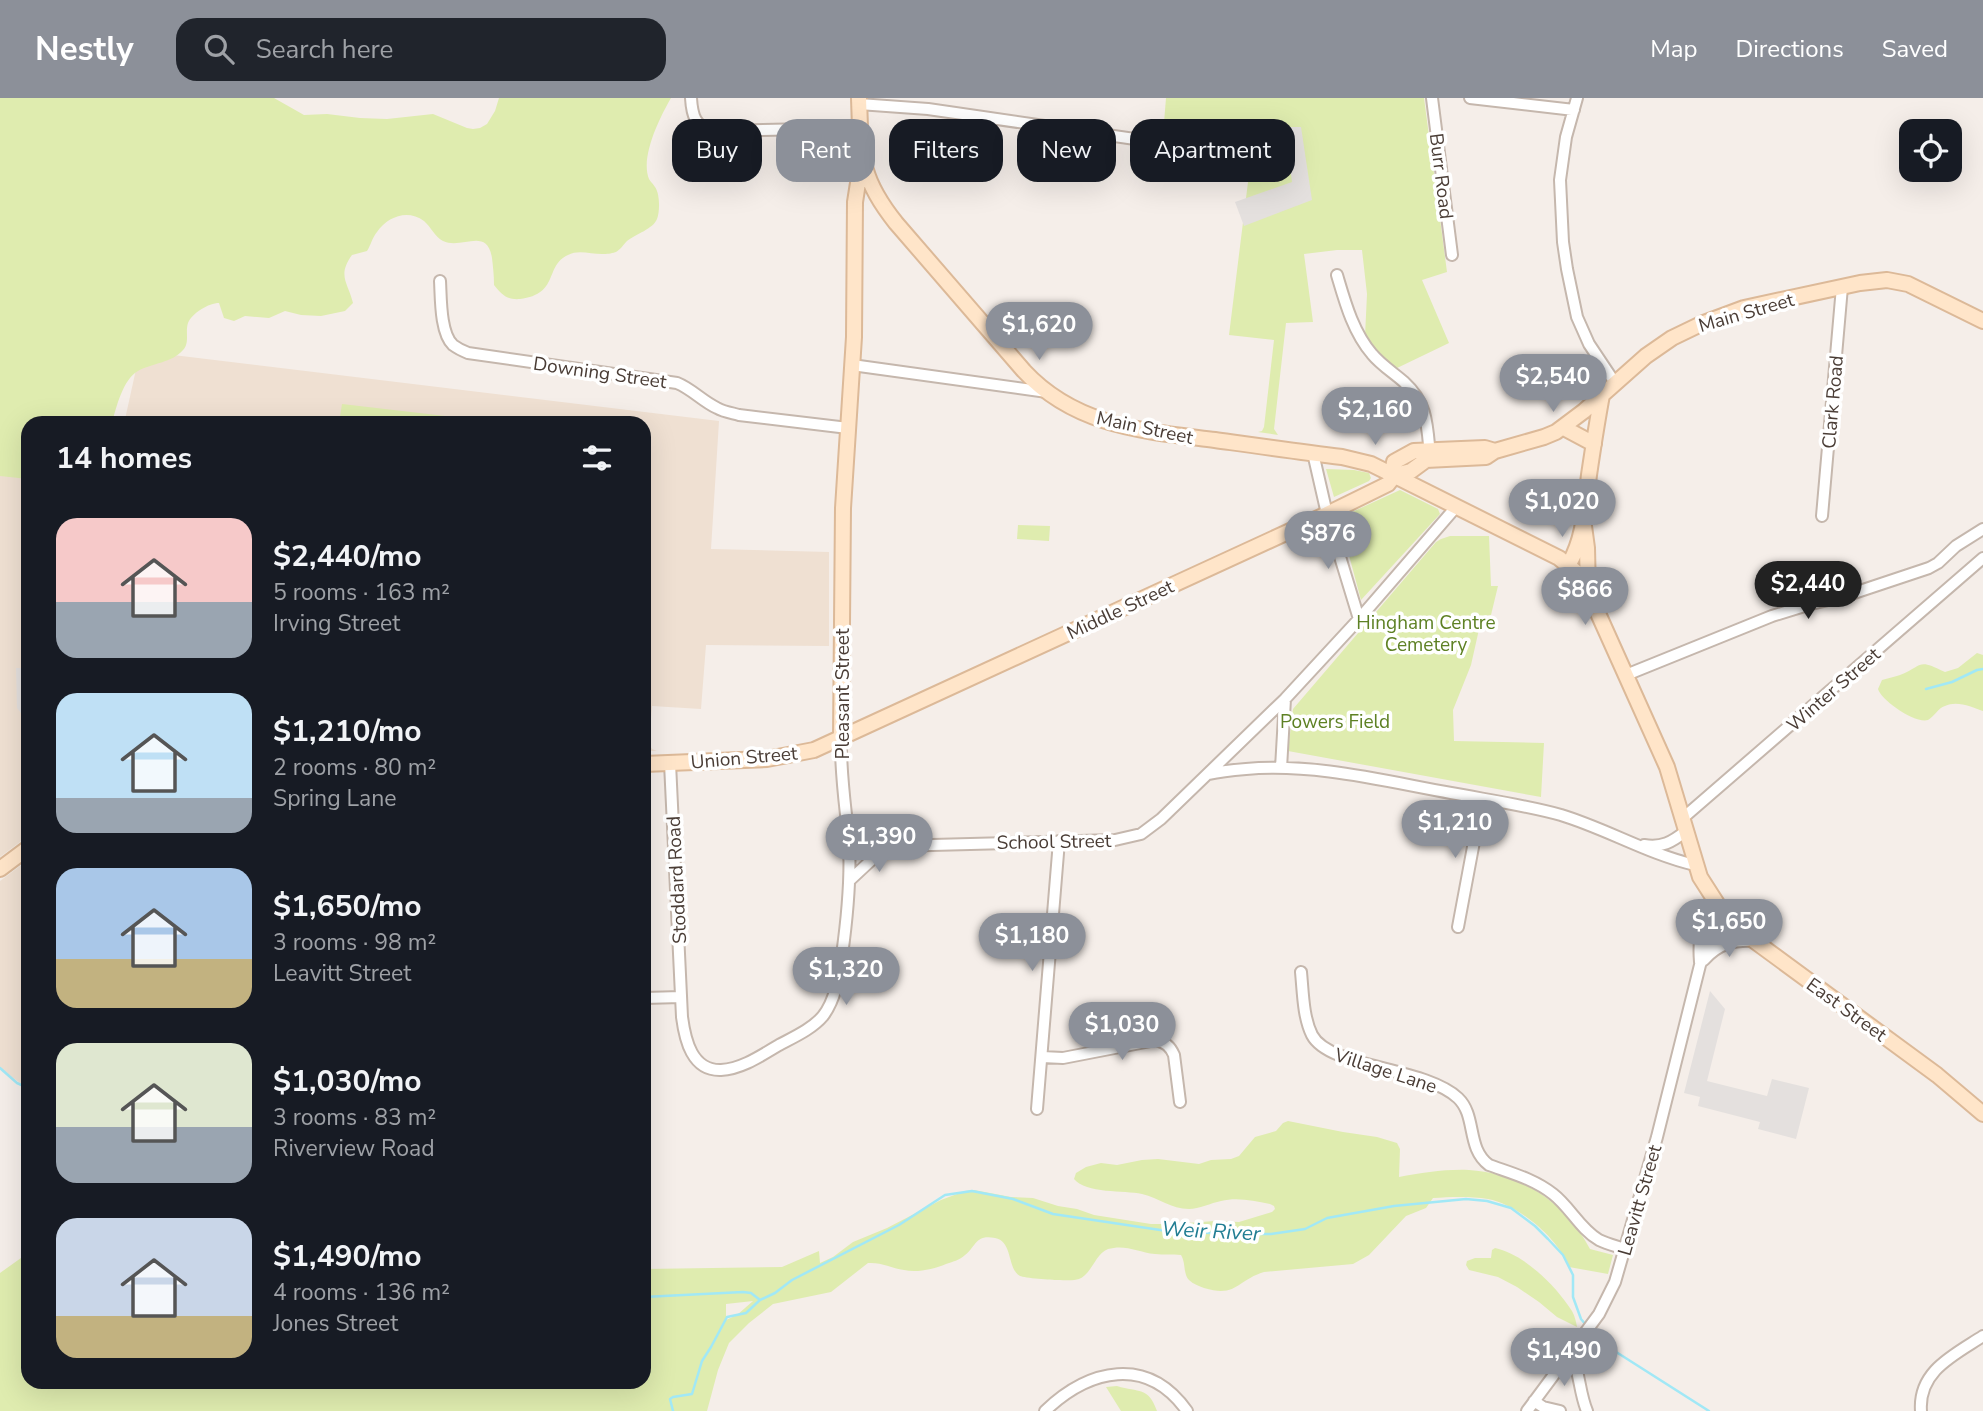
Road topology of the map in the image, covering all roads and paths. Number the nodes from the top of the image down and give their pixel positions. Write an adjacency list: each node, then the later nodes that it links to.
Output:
1 (691, 98): 8 (street)
2 (1432, 98): 12 (street, Burr Road)
3 (1470, 98): 6 (street)
4 (1577, 98): 6 (street)
5 (859, 101): 7 (main road, Main Street); 9 (street)
6 (1574, 110): 18 (street)
7 (860, 119)
8 (776, 131)
9 (1130, 138)
10 (858, 182): 17 (main road, Pleasant Street)
11 (869, 182): 19 (main road, Main Street)
12 (1452, 254)
13 (1337, 275): 25 (street)
14 (440, 281): 21 (street, Downing Street)
15 (1842, 287): 16 (main road, Main Street); 18 (main road, Main Street); 29 (street, Clark Road)
16 (1983, 321)
17 (852, 365): 19 (street); 21 (main road, Pleasant Street)
18 (1615, 383): 20 (main road, Main Street)
19 (1047, 393): 24 (main road, Main Street)
20 (1602, 395): 22 (main road, Main Street); 23 (main road)
21 (848, 428): 38 (main road, Pleasant Street)
22 (1563, 428): 23 (main road); 25 (main road, Main Street)
23 (1594, 444): 30 (main road)
24 (1312, 453): 26 (main road, Main Street); 28 (street)
25 (1430, 455): 26 (main road, Main Street)
26 (1395, 475): 27 (main road); 28 (main road, Middle Street)
27 (1456, 507): 33 (main road); 35 (street, School Street)
28 (1327, 514): 35 (street); 38 (main road, Middle Street)
29 (1822, 516)
30 (1584, 526): 33 (main road); 34 (main road)
31 (1983, 529): 36 (street)
32 (1983, 558): 44 (street, Winter Street)
33 (1569, 564): 34 (main road)
34 (1588, 591): 36 (main road)
35 (1359, 619): 37 (street, School Street)
36 (1626, 675): 44 (main road)
37 (1285, 699): 41 (street); 42 (street, School Street)
38 (841, 738): 39 (main road, Union Street); 46 (street, Pleasant Street)
39 (670, 763): 40 (main road, Union Street); 58 (street, Stoddard Road)
40 (651, 764)
41 (1281, 768): 42 (street); 43 (street)
42 (1206, 775): 45 (street, School Street)
43 (1482, 799): 47 (street); 54 (street)
44 (1684, 825): 47 (street, Winter Street); 50 (main road)
45 (1059, 841): 48 (street, School Street); 60 (street)
46 (848, 842): 48 (street, School Street); 52 (street, Pleasant Street)
47 (1634, 843): 50 (street)
48 (894, 846): 52 (street)
49 (21, 853): 51 (main road)
50 (1695, 864): 53 (main road, East Street)
51 (0, 869)
52 (850, 880): 58 (street, Pleasant Street)
53 (1721, 911): 55 (main road, East Street); 56 (street, Leavitt Street)
54 (1458, 927)
55 (1754, 941): 56 (street); 63 (main road, East Street)
56 (1700, 965): 64 (street, Leavitt Street)
57 (1301, 972): 64 (street, Village Lane)
58 (681, 997): 59 (street)
59 (651, 998)
60 (1042, 1057): 61 (street); 62 (street)
61 (1181, 1102)
62 (1037, 1109)
63 (1983, 1114)
64 (1625, 1249): 66 (street, Leavitt Street)
65 (1983, 1336): 73 (street)
66 (1572, 1353): 67 (street, Leavitt Street); 72 (street)
67 (1534, 1401): 70 (street, Leavitt Street); 71 (street)
68 (1045, 1411): 69 (street)
69 (1187, 1411)
70 (1527, 1411)
71 (1560, 1411)
72 (1587, 1411)
73 (1921, 1411)

